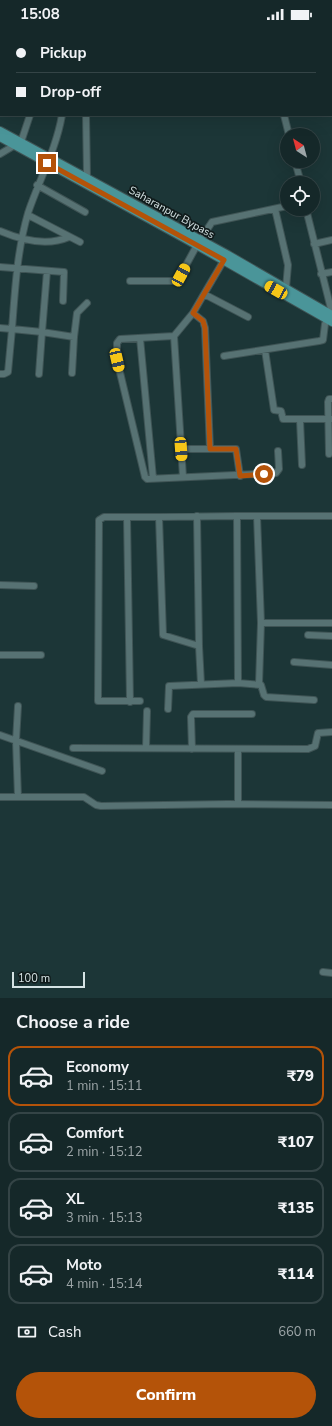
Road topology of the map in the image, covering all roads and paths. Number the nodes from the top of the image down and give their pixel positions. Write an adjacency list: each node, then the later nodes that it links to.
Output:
1 (30, 116): 8 (street)
2 (62, 116): 10 (street)
3 (86, 116): 11 (street)
4 (284, 116): 5 (street)
5 (287, 128)
6 (0, 131): 8 (main road, Saharanpur Bypass)
7 (0, 137): 8 (main road)
8 (18, 144): 9 (street); 10 (main road, Saharanpur Bypass)
9 (0, 154)
10 (49, 161): 11 (main road, Saharanpur Bypass); 12 (street); 23 (main road)
11 (87, 177): 23 (main road, Saharanpur Bypass)
12 (37, 185): 15 (street); 16 (street)
13 (280, 207): 14 (street)
14 (275, 208): 23 (street); 33 (street)
15 (85, 212)
16 (28, 215): 19 (street); 20 (street)
17 (308, 216): 24 (street)
18 (0, 231): 20 (street)
19 (69, 237): 20 (street); 22 (street)
20 (21, 240): 28 (street)
21 (332, 240): 24 (street)
22 (80, 242)
23 (199, 243): 25 (main road, Saharanpur Bypass); 32 (street)
24 (314, 244): 31 (street)
25 (214, 251): 26 (main road); 33 (main road, Saharanpur Bypass)
26 (224, 260): 34 (street); 38 (main road)
27 (0, 267): 28 (street)
28 (17, 269): 29 (street); 41 (street)
29 (47, 271): 35 (street); 42 (street)
30 (332, 272): 31 (street)
31 (321, 274): 38 (street)
32 (130, 281)
33 (286, 288): 38 (main road, Saharanpur Bypass)
34 (204, 294): 37 (street); 39 (street)
35 (63, 301)
36 (87, 303): 44 (street)
37 (193, 313): 43 (street); 55 (street)
38 (331, 315): 46 (street)
39 (248, 317)
40 (0, 328): 41 (street)
41 (12, 329): 42 (street); 49 (street)
42 (42, 332): 44 (street); 50 (street)
43 (174, 336): 45 (street); 54 (street)
44 (74, 337): 48 (street)
45 (140, 338): 61 (street); 61 (street)
46 (265, 350): 47 (street); 53 (street)
47 (224, 356)
48 (72, 373)
49 (0, 374)
50 (39, 374)
51 (332, 399): 52 (street)
52 (330, 419): 53 (street); 57 (street)
53 (300, 420): 58 (street)
54 (181, 449): 55 (street); 60 (street)
55 (210, 449): 59 (street)
56 (278, 451): 59 (street)
57 (329, 454)
58 (302, 465)
59 (240, 476): 60 (street)
60 (183, 477): 61 (street)
61 (153, 478)
62 (197, 516): 63 (street); 67 (street); 74 (street)
63 (237, 516): 64 (street); 79 (street)
64 (258, 516): 65 (street); 70 (street)
65 (332, 516)
66 (128, 517): 67 (street); 84 (street); 84 (street)
67 (159, 517): 74 (street)
68 (0, 585): 69 (street)
69 (34, 586)
70 (261, 622): 71 (street); 81 (street)
71 (332, 623)
72 (308, 635): 73 (street)
73 (332, 636)
74 (199, 646): 80 (street)
75 (0, 654): 76 (street)
76 (41, 655)
77 (294, 662): 78 (street)
78 (332, 665)
79 (238, 683): 80 (street); 81 (street)
80 (200, 684): 86 (street)
81 (259, 684): 82 (street)
82 (314, 700)
83 (140, 701): 84 (street)
84 (130, 702)
85 (18, 706): 91 (street)
86 (168, 710)
87 (147, 711): 93 (street)
88 (252, 714): 94 (street)
89 (332, 732): 95 (street)
90 (0, 735): 91 (street)
91 (16, 741): 96 (street); 98 (street)
92 (73, 748): 93 (street)
93 (146, 748): 94 (street)
94 (192, 748): 95 (street)
95 (238, 749): 99 (street)
96 (102, 771)
97 (0, 797): 98 (street)
98 (18, 797): 99 (street)
99 (238, 804): 100 (street)
100 (332, 805)
101 (323, 972): 102 (street)
102 (332, 973)

